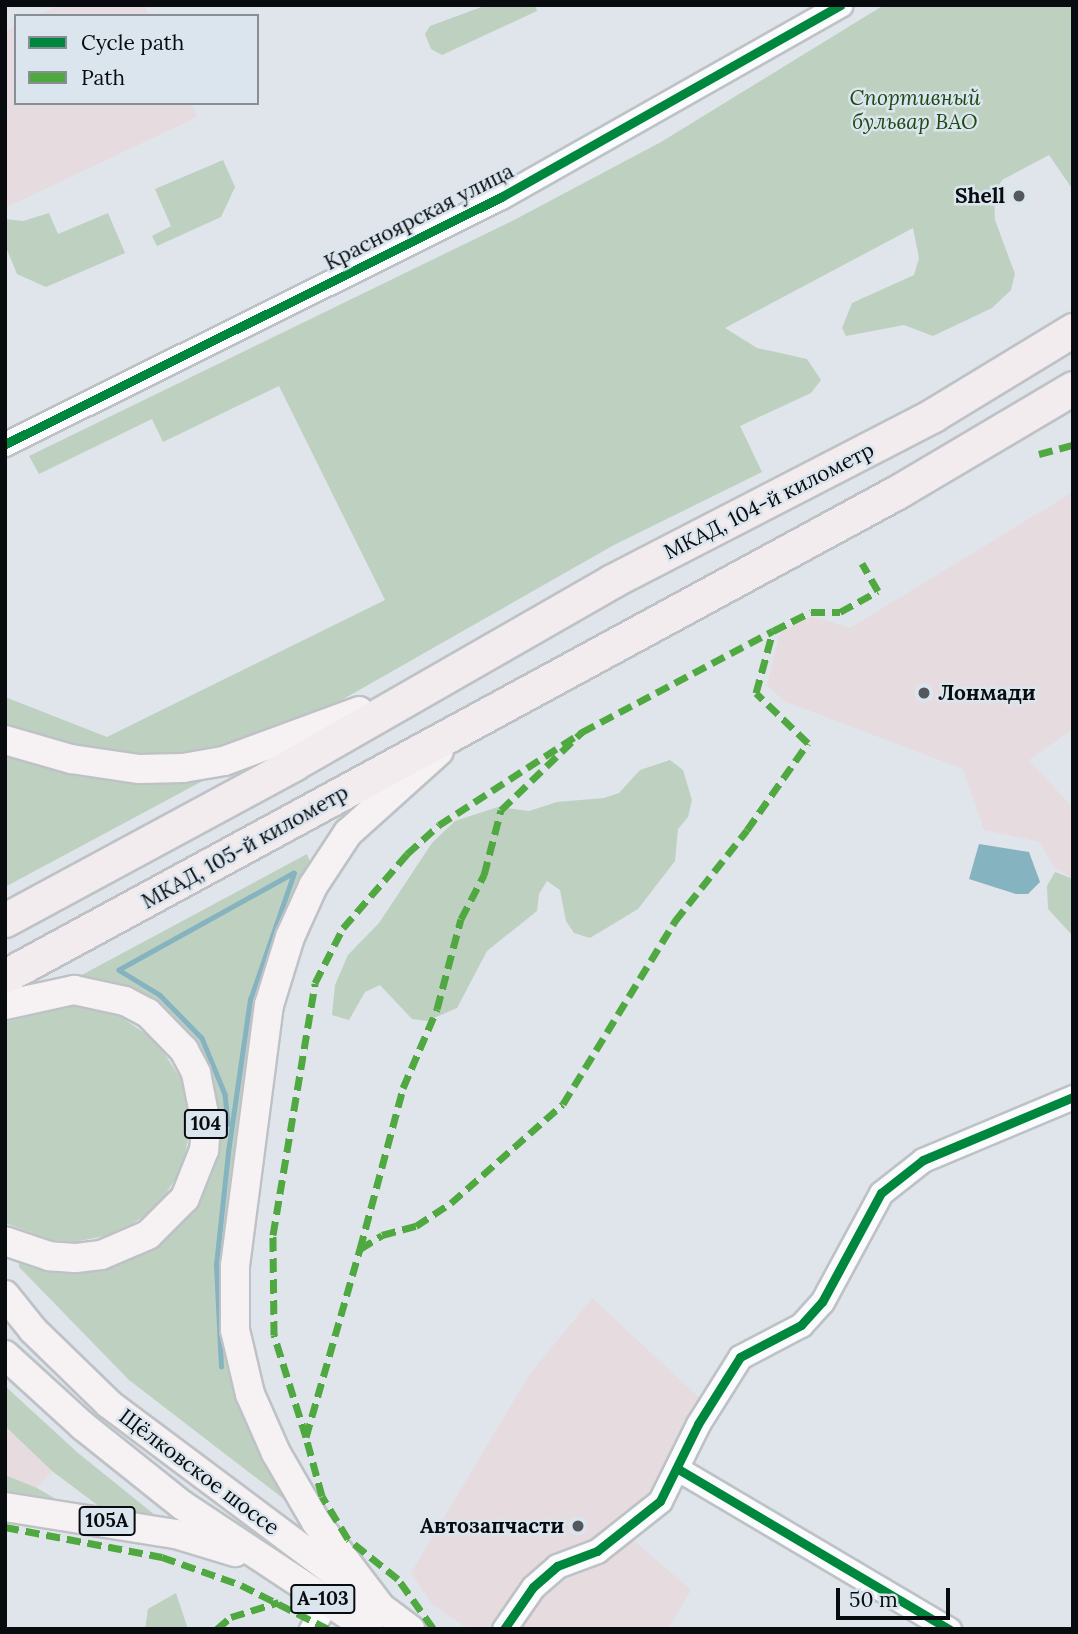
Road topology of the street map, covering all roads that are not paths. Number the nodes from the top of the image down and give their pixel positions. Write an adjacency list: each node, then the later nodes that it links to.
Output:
1 (840, 5): 4 (street, Красноярская улица)
2 (1073, 330): 5 (highway, МКАД, 104-й километр)
3 (1073, 388): 6 (highway)
4 (5, 444)
5 (460, 664): 7 (main road); 8 (highway)
6 (484, 715): 9 (highway, МКАД, 105-й километр); 19 (main road)
7 (5, 740)
8 (5, 920)
9 (5, 976)
10 (5, 1005): 12 (main road, 104)
11 (1073, 1097): 15 (street)
12 (5, 1241)
13 (5, 1295): 19 (main road, Щёлковское шоссе / А-103)
14 (5, 1355): 17 (main road, Щёлковское шоссе)
15 (678, 1469): 22 (street); 23 (street)
16 (5, 1507): 17 (main road, 105A)
17 (277, 1569): 18 (main road, Щёлковское шоссе / А-103)
18 (327, 1602): 19 (main road, Щёлковское шоссе / А-103); 20 (street)
19 (375, 1619): 21 (main road, Щёлковское шоссе / А-103)
20 (312, 1629)
21 (410, 1629)
22 (504, 1629)
23 (949, 1629)

